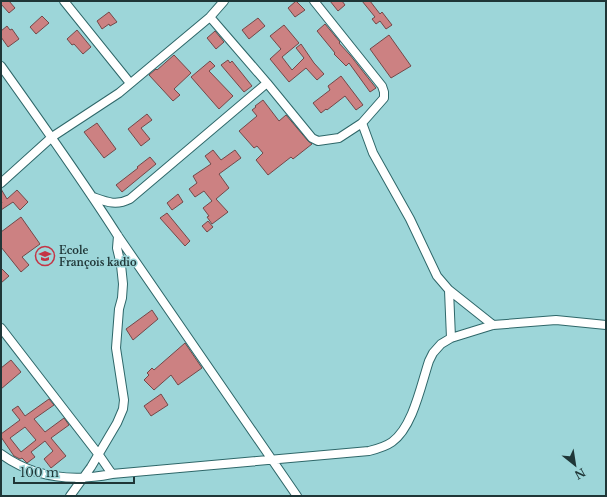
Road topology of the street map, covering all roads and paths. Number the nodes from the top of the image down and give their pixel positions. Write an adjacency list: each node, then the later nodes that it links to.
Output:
1 (64, 1): 7 (street)
2 (224, 1): 4 (street)
3 (314, 1): 8 (street)
4 (210, 18): 6 (street); 7 (street)
5 (1, 66): 9 (street)
6 (267, 83): 8 (street); 11 (street)
7 (130, 84): 9 (street)
8 (362, 123): 13 (street)
9 (52, 137): 10 (street); 11 (street)
10 (1, 183)
11 (93, 197): 12 (street)
12 (118, 236): 19 (street); 20 (street)
13 (448, 290): 15 (street); 17 (street)
14 (606, 324): 15 (street)
15 (493, 325): 17 (street)
16 (1, 328): 19 (street)
17 (451, 338): 20 (street)
18 (1, 454): 22 (street)
19 (99, 455): 21 (street); 22 (street)
20 (272, 460): 21 (street); 24 (street)
21 (112, 474): 22 (street)
22 (82, 478): 23 (street)
23 (70, 496)
24 (297, 496)

